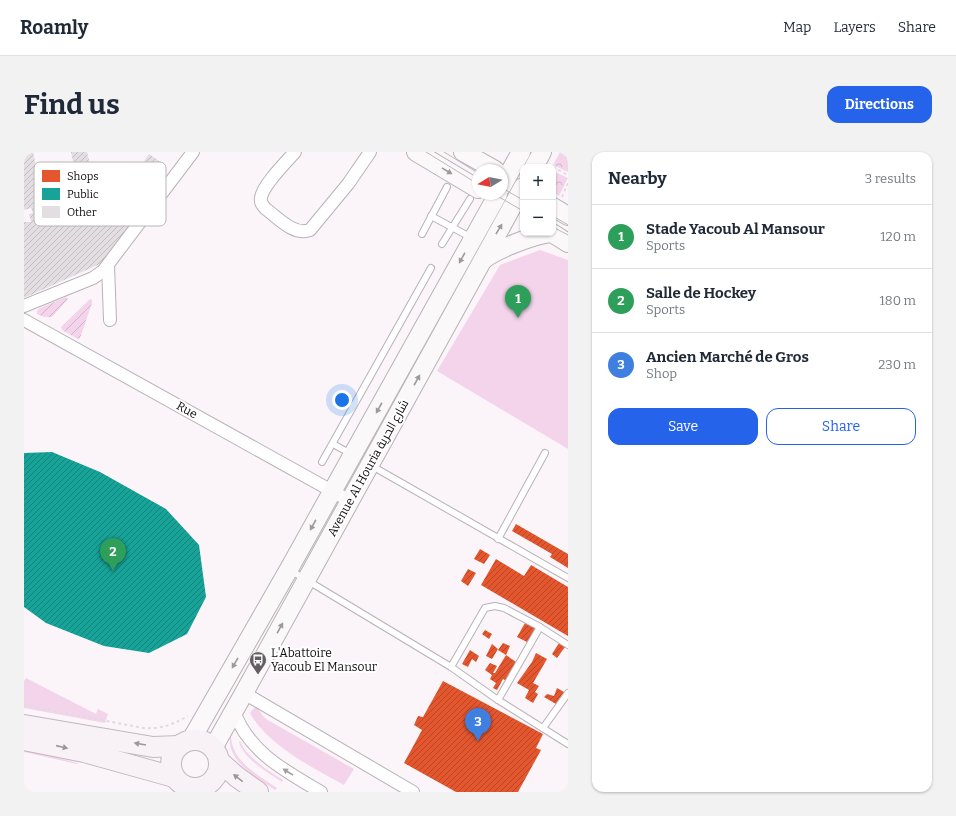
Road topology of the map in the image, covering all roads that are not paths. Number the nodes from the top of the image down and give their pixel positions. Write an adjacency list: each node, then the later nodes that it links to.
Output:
1 (193, 152): 15 (street)
2 (295, 152): 3 (street)
3 (370, 152)
4 (416, 152): 11 (street, one-way to 11)
5 (465, 152): 8 (street)
6 (521, 152): 10 (street, Avenue Al Houria شارع الحرية)
7 (542, 152): 9 (street)
8 (474, 164)
9 (536, 164)
10 (508, 168)
11 (472, 178)
12 (508, 186): 13 (street)
13 (520, 186)
14 (447, 187): 21 (lane)
15 (166, 188)
16 (520, 199): 20 (street, Avenue Al Houria شارع الحرية)
17 (479, 200): 23 (lane)
18 (487, 200): 27 (street, Avenue Al Houria شارع الحرية)
19 (505, 200): 20 (street)
20 (517, 212): 30 (street, Avenue Al Houria شارع الحرية, one-way to 20)
21 (431, 216): 23 (lane); 24 (lane)
22 (137, 226): 31 (street)
23 (452, 227): 27 (lane); 29 (lane)
24 (422, 234)
25 (540, 236): 30 (street)
26 (556, 236): 28 (street)
27 (474, 238): 38 (street, Avenue Al Houria شارع الحرية, one-way to 38)
28 (568, 243)
29 (442, 244)
30 (482, 261): 40 (street, Avenue Al Houria شارع الحرية, one-way to 30)
31 (108, 265): 33 (street); 35 (street)
32 (432, 268): 36 (lane)
33 (24, 306)
34 (24, 320): 41 (street, Rue)
35 (110, 320)
36 (333, 444): 38 (lane); 39 (lane)
37 (545, 453): 43 (lane)
38 (352, 455): 41 (street, Avenue Al Houria شارع الحرية)
39 (322, 462)
40 (370, 465): 42 (street, Avenue Al Houria شارع الحرية); 43 (lane)
41 (332, 491): 42 (street, Rue); 44 (street, Avenue Al Houria شارع الحرية, one-way to 44)
42 (350, 501): 46 (street, Avenue Al Houria شارع الحرية)
43 (498, 538): 45 (lane)
44 (288, 569): 46 (lane); 57 (street, Avenue Al Houria شارع الحرية, one-way to 57)
45 (568, 578)
46 (306, 581): 49 (lane); 50 (street, Avenue Al Houria شارع الحرية, one-way to 46)
47 (540, 627): 48 (lane); 49 (lane); 52 (lane)
48 (568, 645)
49 (451, 667): 52 (lane)
50 (244, 693): 53 (street, Avenue Al Houria شارع الحرية); 64 (street)
51 (568, 693): 55 (lane)
52 (498, 700): 55 (lane)
53 (234, 711): 59 (street, Avenue Al Houria شارع الحرية); 63 (street, one-way to 53)
54 (24, 725): 57 (main road, one-way to 54)
55 (543, 728): 58 (lane)
56 (24, 740): 60 (main road, one-way to 60)
57 (185, 743): 59 (main road); 60 (main road)
58 (568, 744)
59 (216, 755): 61 (main road); 62 (main road, one-way to 59)
60 (174, 778): 61 (main road)
61 (212, 789)
62 (258, 792)
63 (322, 792)
64 (413, 792)

